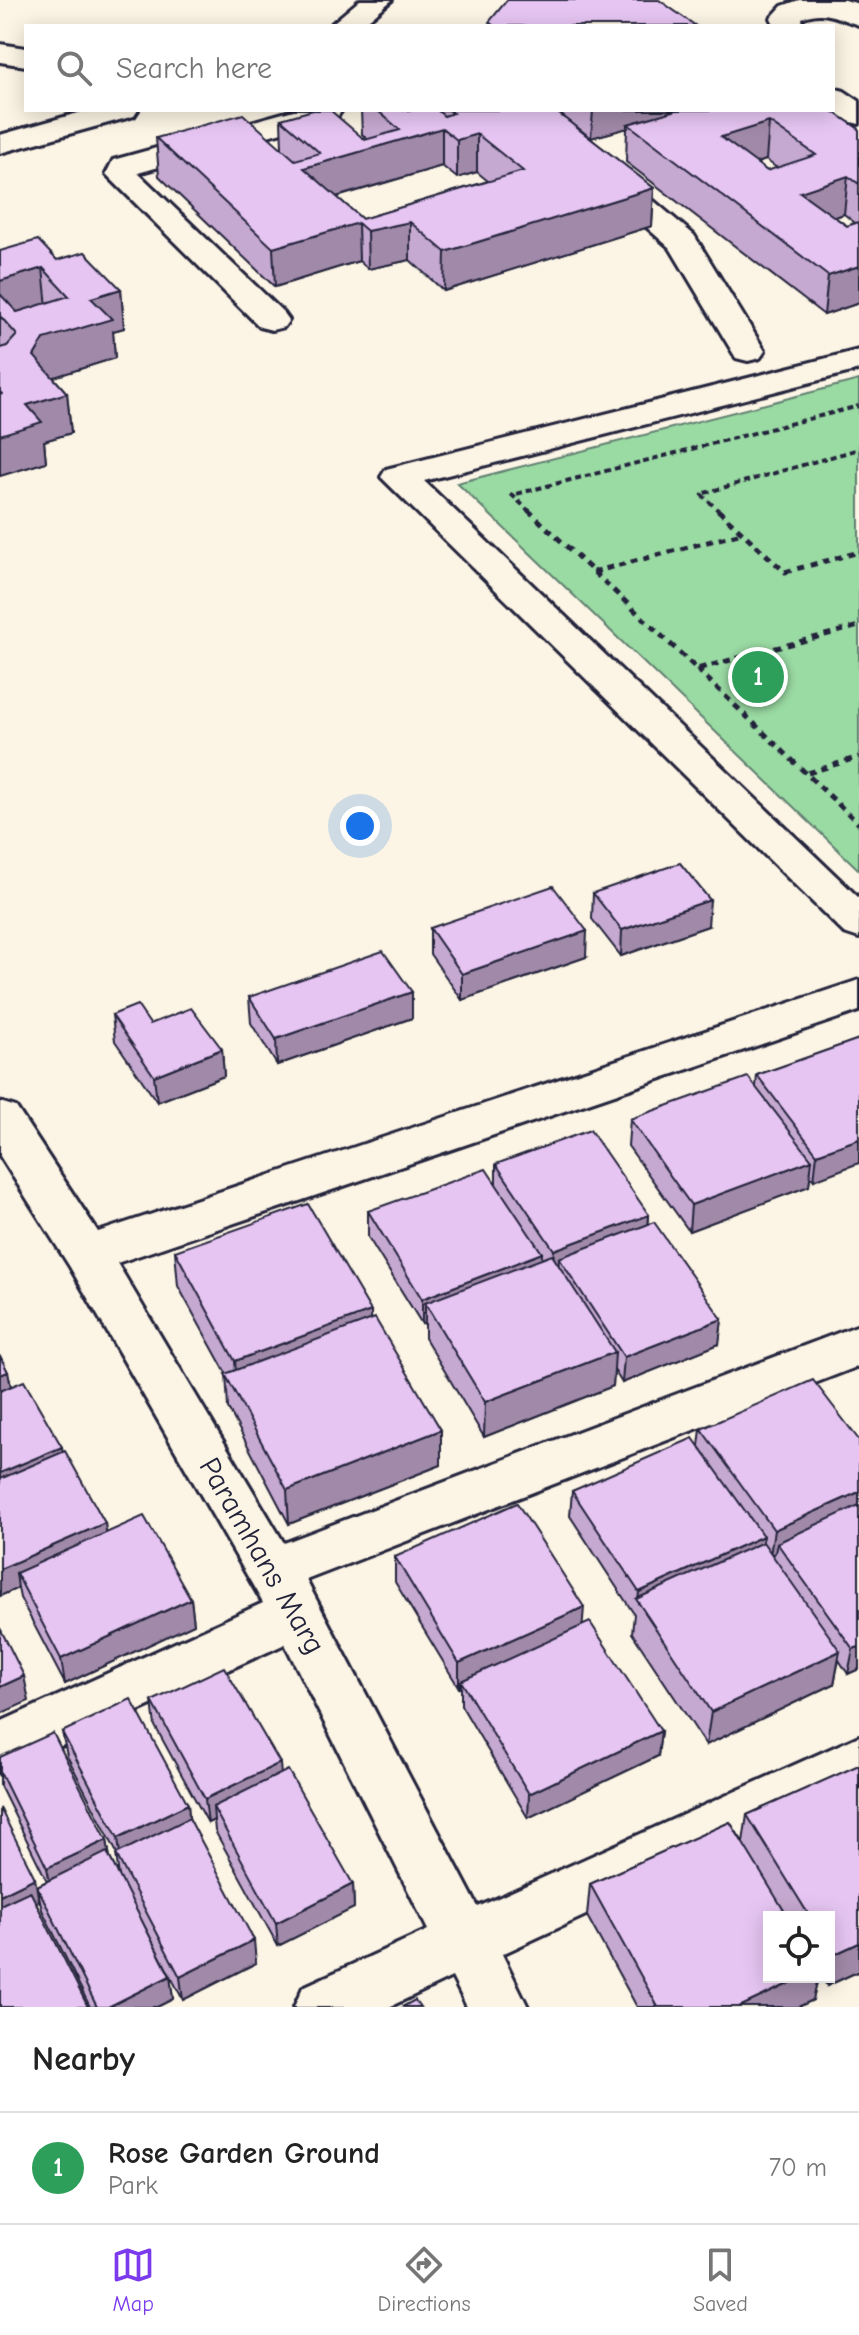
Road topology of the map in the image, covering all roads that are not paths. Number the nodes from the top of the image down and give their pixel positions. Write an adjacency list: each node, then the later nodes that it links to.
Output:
1 (378, 0): 5 (street)
2 (819, 2): 4 (street); 7 (street)
3 (406, 6): 6 (street)
4 (859, 16)
5 (346, 24)
6 (382, 24)
7 (788, 24)
8 (0, 53): 9 (street)
9 (24, 57)
10 (835, 98): 15 (street)
11 (37, 112): 16 (street)
12 (320, 112): 18 (street)
13 (531, 112): 20 (street)
14 (113, 113): 17 (street); 18 (street)
15 (859, 115)
16 (0, 122)
17 (0, 144)
18 (149, 159): 19 (street)
19 (272, 320)
20 (748, 351)
21 (859, 360): 22 (street)
22 (859, 923)
23 (859, 995): 25 (street)
24 (0, 1119): 25 (street, Paramhans Marg)
25 (87, 1254): 27 (street, Paramhans Marg)
26 (859, 1345): 27 (street)
27 (284, 1592): 28 (street); 30 (street, Paramhans Marg)
28 (0, 1749)
29 (859, 1761): 30 (street)
30 (464, 1940): 31 (street); 32 (street, Paramhans Marg)
31 (324, 2007)
32 (498, 2007)

